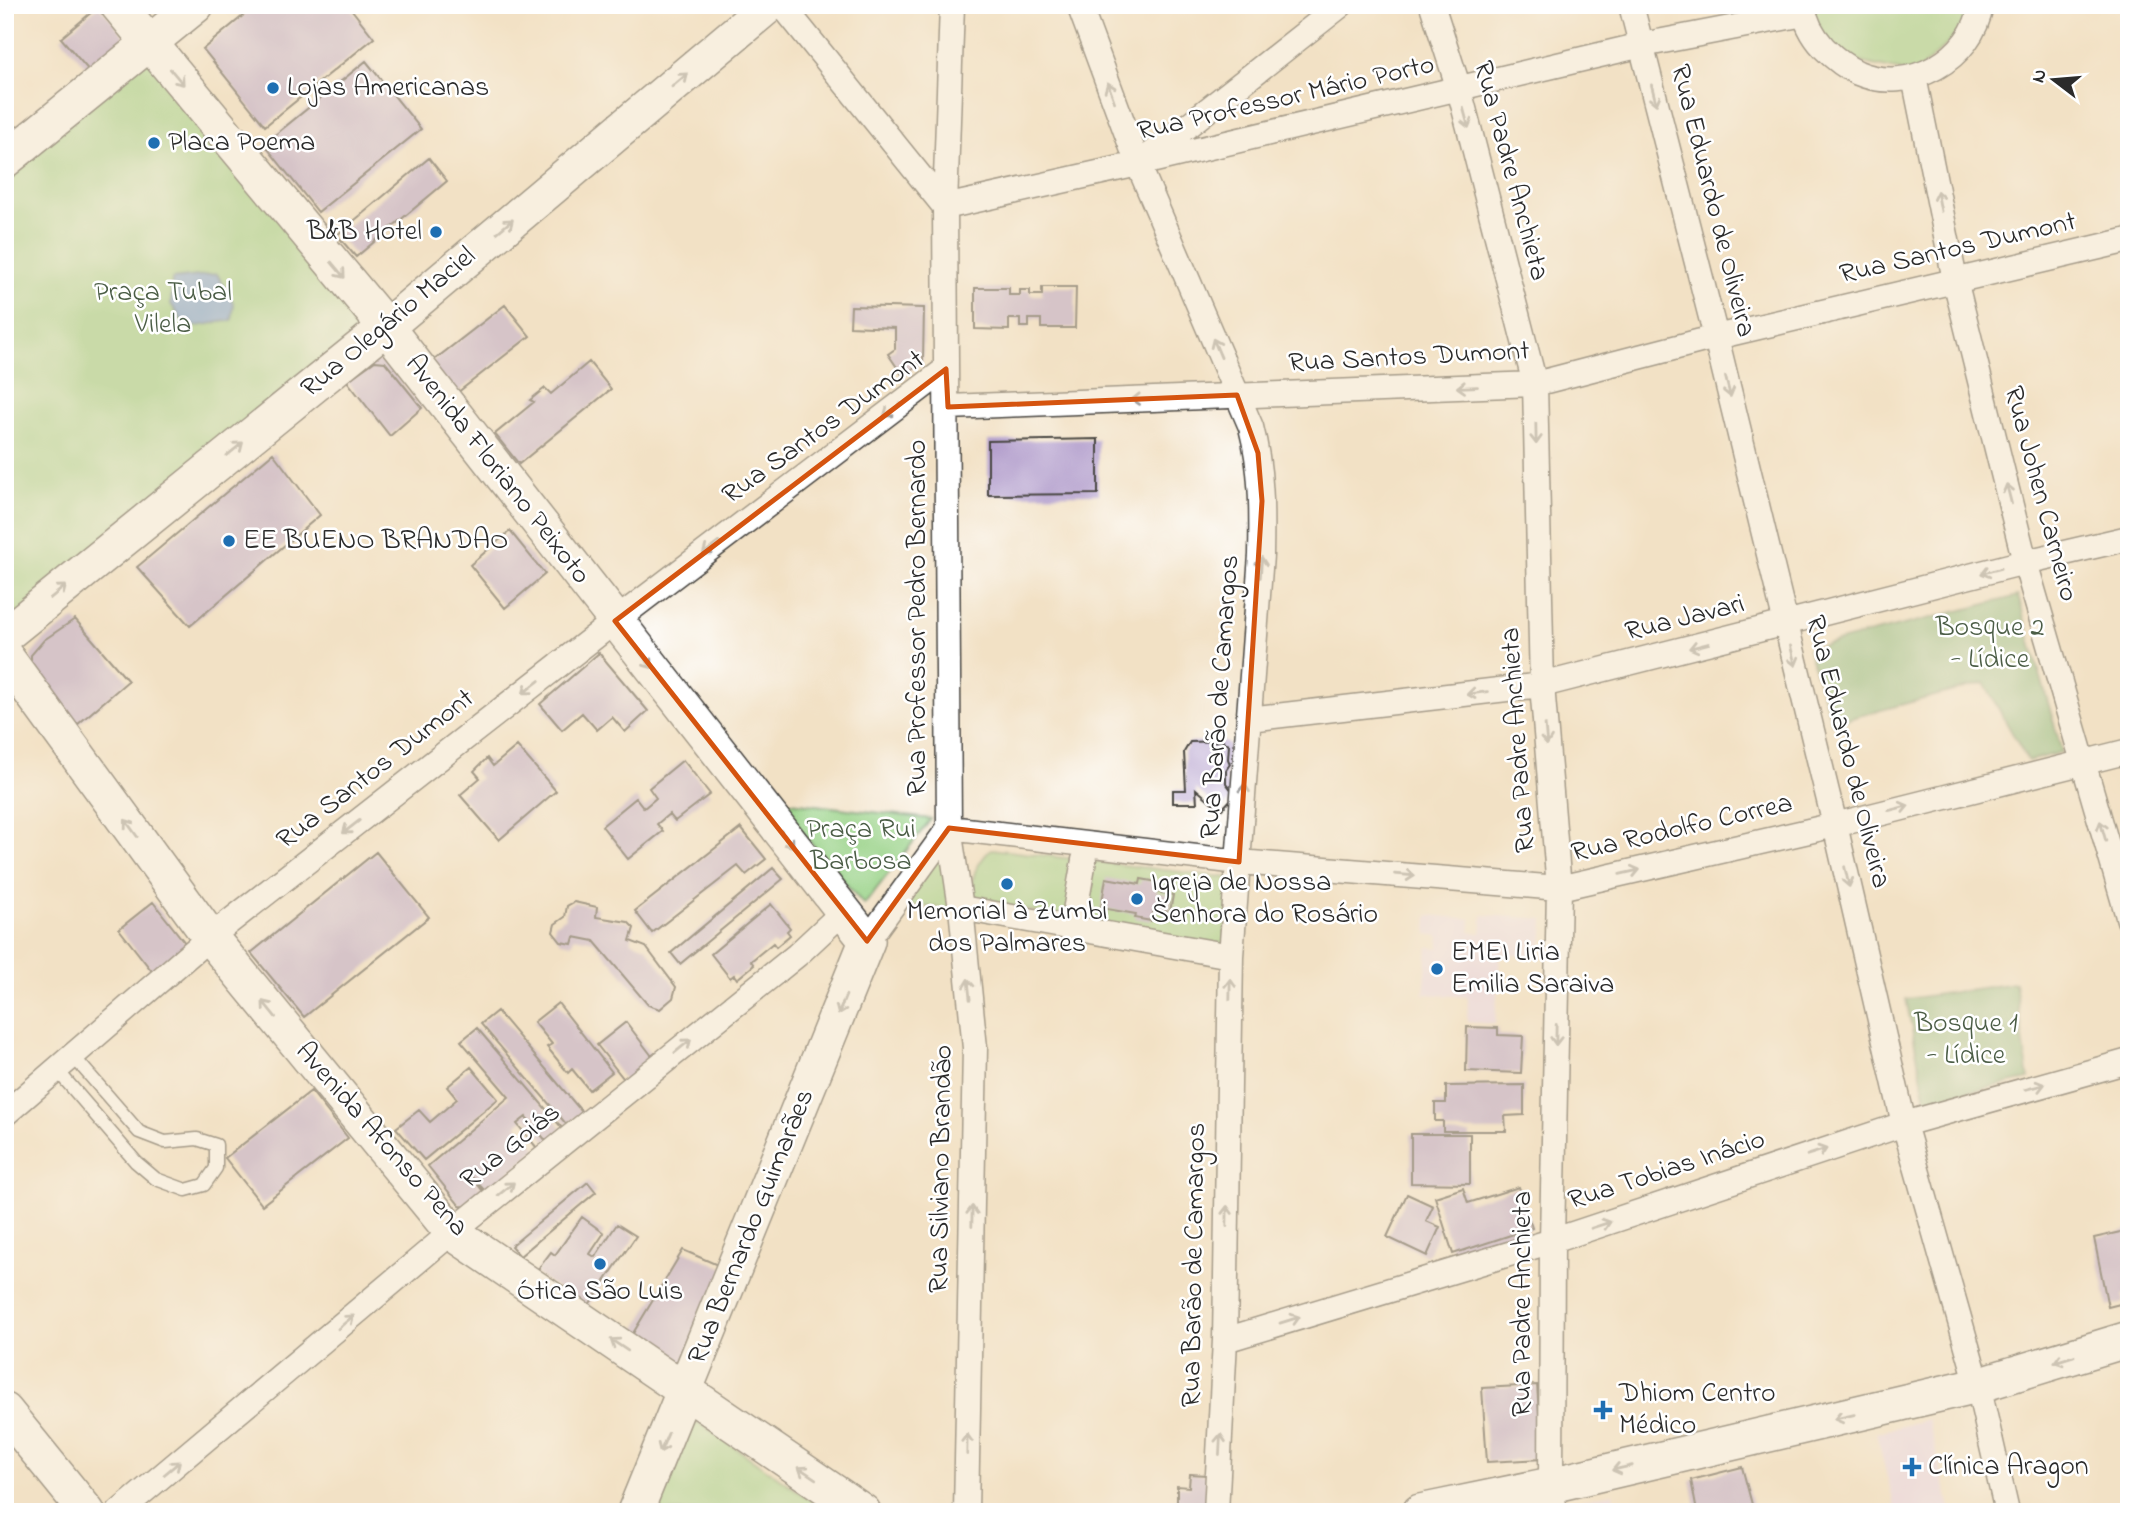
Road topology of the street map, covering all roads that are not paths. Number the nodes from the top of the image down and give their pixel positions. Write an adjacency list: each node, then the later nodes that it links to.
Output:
1 (118, 5): 12 (street, Avenida Floriano Peixoto)
2 (196, 5): 12 (street)
3 (769, 5): 21 (street, Rua Olegário Maciel, one-way to 3)
4 (782, 5): 18 (street)
5 (952, 5): 18 (street)
6 (1079, 5): 17 (street, Rua Barão de Camargos, one-way to 6)
7 (1341, 5): 17 (street)
8 (1432, 5): 15 (street, Rua Padre Anchieta)
9 (1631, 5): 13 (street, Rua Eduardo de Oliveira)
10 (1981, 5): 14 (street)
11 (1804, 10): 13 (street, Rua Professor Mário Porto); 14 (street)
12 (148, 43): 16 (street); 21 (street, Avenida Floriano Peixoto, one-way to 21)
13 (1642, 45): 15 (street, Rua Professor Mário Porto); 22 (street, Rua Eduardo de Oliveira, one-way to 22)
14 (1914, 77): 20 (street, Rua Johen Carneiro, one-way to 14)
15 (1459, 89): 17 (street, Rua Professor Mário Porto); 24 (street, Rua Padre Anchieta, one-way to 24)
16 (5, 160)
17 (1138, 164): 18 (street, Rua Professor Mário Porto); 25 (street, Rua Barão de Camargos, one-way to 17)
18 (945, 207): 23 (street)
19 (2129, 240): 20 (street, Rua Santos Dumont)
20 (1955, 280): 22 (street, Rua Santos Dumont); 28 (street, Rua Johen Carneiro, one-way to 20)
21 (386, 327): 29 (street, Avenida Floriano Peixoto); 31 (street, Rua Olegário Maciel, one-way to 21)
22 (1716, 337): 24 (street, Rua Santos Dumont); 30 (street, Rua Eduardo de Oliveira, one-way to 30)
23 (946, 369): 26 (street, Rua Santos Dumont); 29 (street, Rua Santos Dumont, one-way to 29)
24 (1535, 384): 25 (street, Rua Santos Dumont, one-way to 25); 33 (street, Rua Padre Anchieta, one-way to 33)
25 (1237, 395): 26 (street, Rua Santos Dumont, one-way to 26); 34 (street, Rua Barão de Camargos, one-way to 25)
26 (948, 407): 38 (street, Rua Professor Pedro Bernardo)
27 (2129, 538): 28 (street, Rua Javari)
28 (2025, 562): 30 (street, Rua Javari, one-way to 30); 36 (street, Rua Johen Carneiro)
29 (615, 621): 43 (street, Avenida Floriano Peixoto, one-way to 43); 46 (street, Rua Santos Dumont, one-way to 46)
30 (1786, 625): 33 (street, Rua Javari, one-way to 33); 37 (street, Rua Eduardo de Oliveira, one-way to 37)
31 (5, 635)
32 (5, 656): 46 (street, Avenida Afonso Pena, one-way to 32)
33 (1542, 685): 34 (street, Rua Javari, one-way to 34); 41 (street, Rua Padre Anchieta, one-way to 41)
34 (1249, 719): 40 (street, Rua Barão de Camargos, one-way to 34)
35 (2129, 751): 36 (street, Rua Rodolfo Correa)
36 (2084, 762): 37 (street, Rua Rodolfo Correa, one-way to 36); 44 (street, Rua Johen Carneiro, one-way to 36)
37 (1835, 825): 41 (street, Rua Rodolfo Correa, one-way to 37); 52 (street, Rua Eduardo de Oliveira, one-way to 52)
38 (949, 828): 40 (street, Rua Rodolfo Correa); 42 (street, Rua Silviano Brandão); 47 (street)
39 (1084, 860): 45 (street)
40 (1239, 862): 41 (street, Rua Rodolfo Correa, one-way to 41); 48 (street, Rua Barão de Camargos)
41 (1559, 888): 54 (street, Rua Padre Anchieta, one-way to 54)
42 (961, 908): 45 (street); 65 (street, Rua Silviano Brandão, one-way to 42)
43 (844, 911): 47 (street, Avenida Floriano Peixoto); 53 (street, Rua Goiás, one-way to 43)
44 (2129, 920)
45 (1072, 928): 48 (street)
46 (210, 937): 50 (street, Rua Santos Dumont); 53 (street, Avenida Afonso Pena, one-way to 46)
47 (867, 942): 58 (street, Rua Bernardo Guimarães, one-way to 58)
48 (1231, 956): 56 (street, Rua Barão de Camargos, one-way to 48)
49 (2129, 1061): 52 (street, Rua Tobias Inácio, one-way to 49)
50 (65, 1063): 50 (lane); 51 (street, Rua Santos Dumont)
51 (5, 1114)
52 (1904, 1124): 54 (street, Rua Tobias Inácio, one-way to 52); 57 (street, Rua Eduardo de Oliveira)
53 (452, 1232): 58 (street, Avenida Afonso Pena, one-way to 53); 62 (street, Rua Goiás, one-way to 53)
54 (1552, 1241): 56 (street, Rua Tobias Inácio, one-way to 54); 60 (street, Rua Padre Anchieta)
55 (2129, 1339): 57 (street, one-way to 57)
56 (1225, 1340): 66 (street, Rua Barão de Camargos, one-way to 56)
57 (1978, 1385): 60 (street, one-way to 60); 68 (street, Rua Eduardo de Oliveira)
58 (686, 1391): 63 (street, Rua Bernardo Guimarães, one-way to 63); 64 (street, Avenida Afonso Pena, one-way to 58)
59 (5, 1411): 61 (street)
60 (1553, 1498): 67 (street)
61 (87, 1512)
62 (119, 1512)
63 (635, 1512)
64 (863, 1512)
65 (966, 1512)
66 (1216, 1512)
67 (1420, 1512)
68 (2007, 1512)

